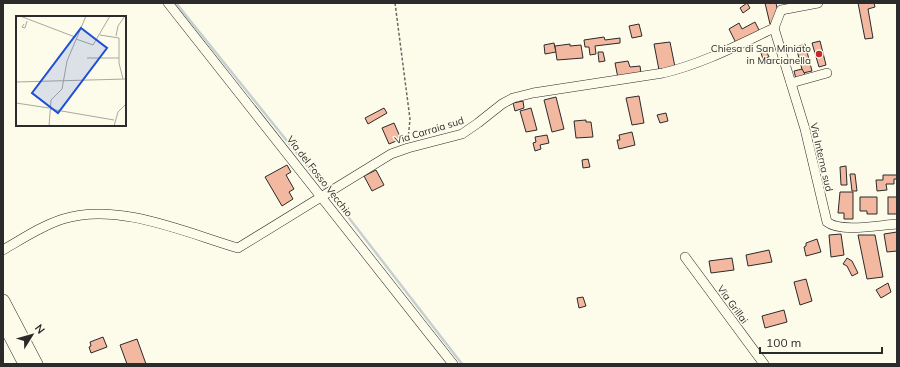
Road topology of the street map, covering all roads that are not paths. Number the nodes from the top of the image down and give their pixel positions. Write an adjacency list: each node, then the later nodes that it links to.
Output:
1 (168, 3): 7 (street, Via del Fosso Vecchio)
2 (818, 3): 3 (street)
3 (780, 6): 4 (street)
4 (774, 28): 6 (street, Via Interna sud); 7 (street, Via Carraia sud)
5 (827, 73): 6 (street)
6 (791, 83): 8 (street, Via Interna sud)
7 (326, 194): 9 (street, Via Carraia sud); 15 (street, Via del Fosso Vecchio)
8 (897, 224)
9 (3, 250)
10 (685, 257): 16 (street, Via Grillai)
11 (3, 300): 14 (highway)
12 (3, 322): 13 (highway)
13 (25, 364)
14 (36, 364)
15 (454, 364)
16 (764, 364)

